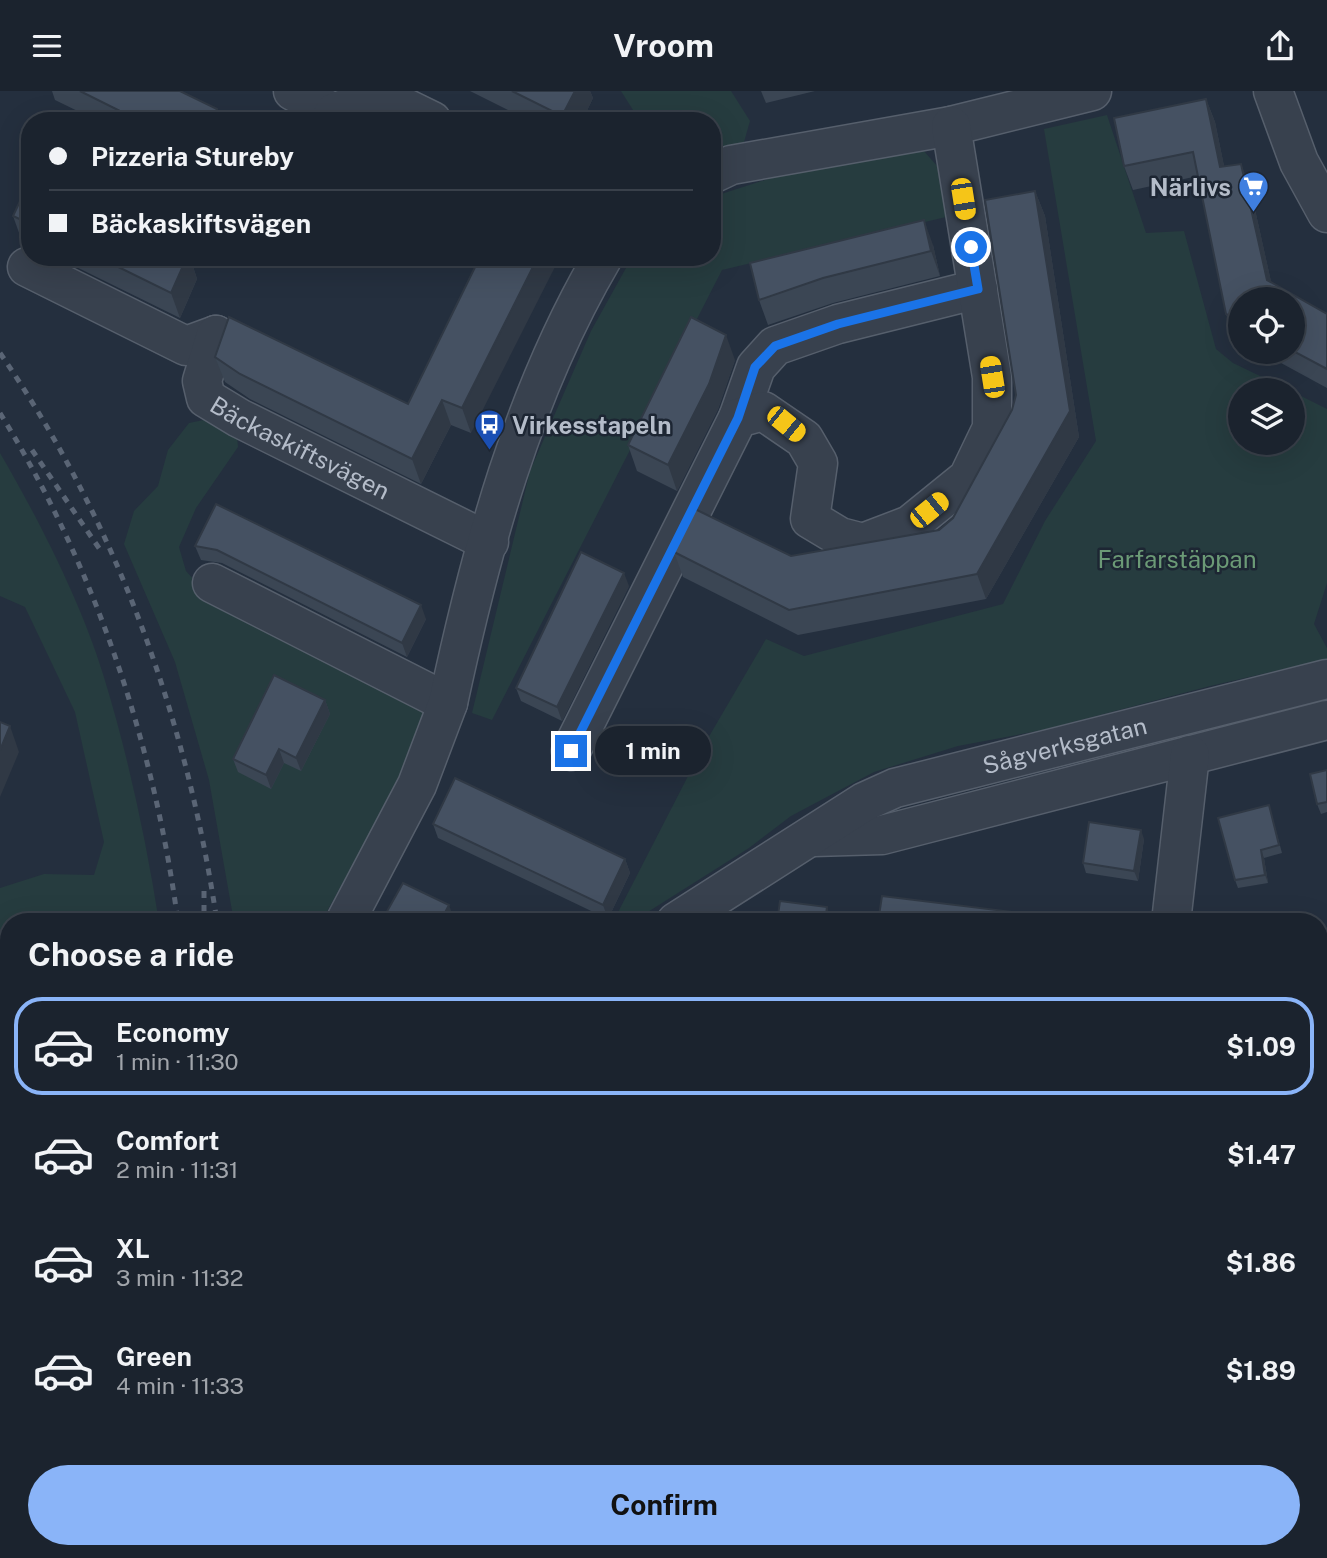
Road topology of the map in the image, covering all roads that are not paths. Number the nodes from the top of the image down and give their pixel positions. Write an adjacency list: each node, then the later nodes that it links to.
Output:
1 (293, 91): 4 (street)
2 (1092, 91): 7 (street)
3 (1273, 91): 9 (street)
4 (324, 112)
5 (343, 112): 6 (street)
6 (414, 112)
7 (951, 126): 8 (street); 12 (street)
8 (721, 170)
9 (1327, 213)
10 (598, 266): 14 (street)
11 (27, 267): 14 (street, Bäckaskiftsvägen)
12 (978, 289): 13 (street); 13 (street)
13 (738, 418): 19 (street)
14 (489, 542): 17 (street)
15 (212, 583): 17 (street)
16 (1327, 679): 21 (street, Sågverksgatan)
17 (448, 703): 22 (street)
18 (1327, 720): 20 (street, Sågverksgatan)
19 (571, 751)
20 (1190, 755): 21 (street, Sågverksgatan); 24 (street)
21 (813, 837): 23 (street, Sågverksgatan)
22 (350, 913)
23 (691, 913)
24 (1172, 913)

